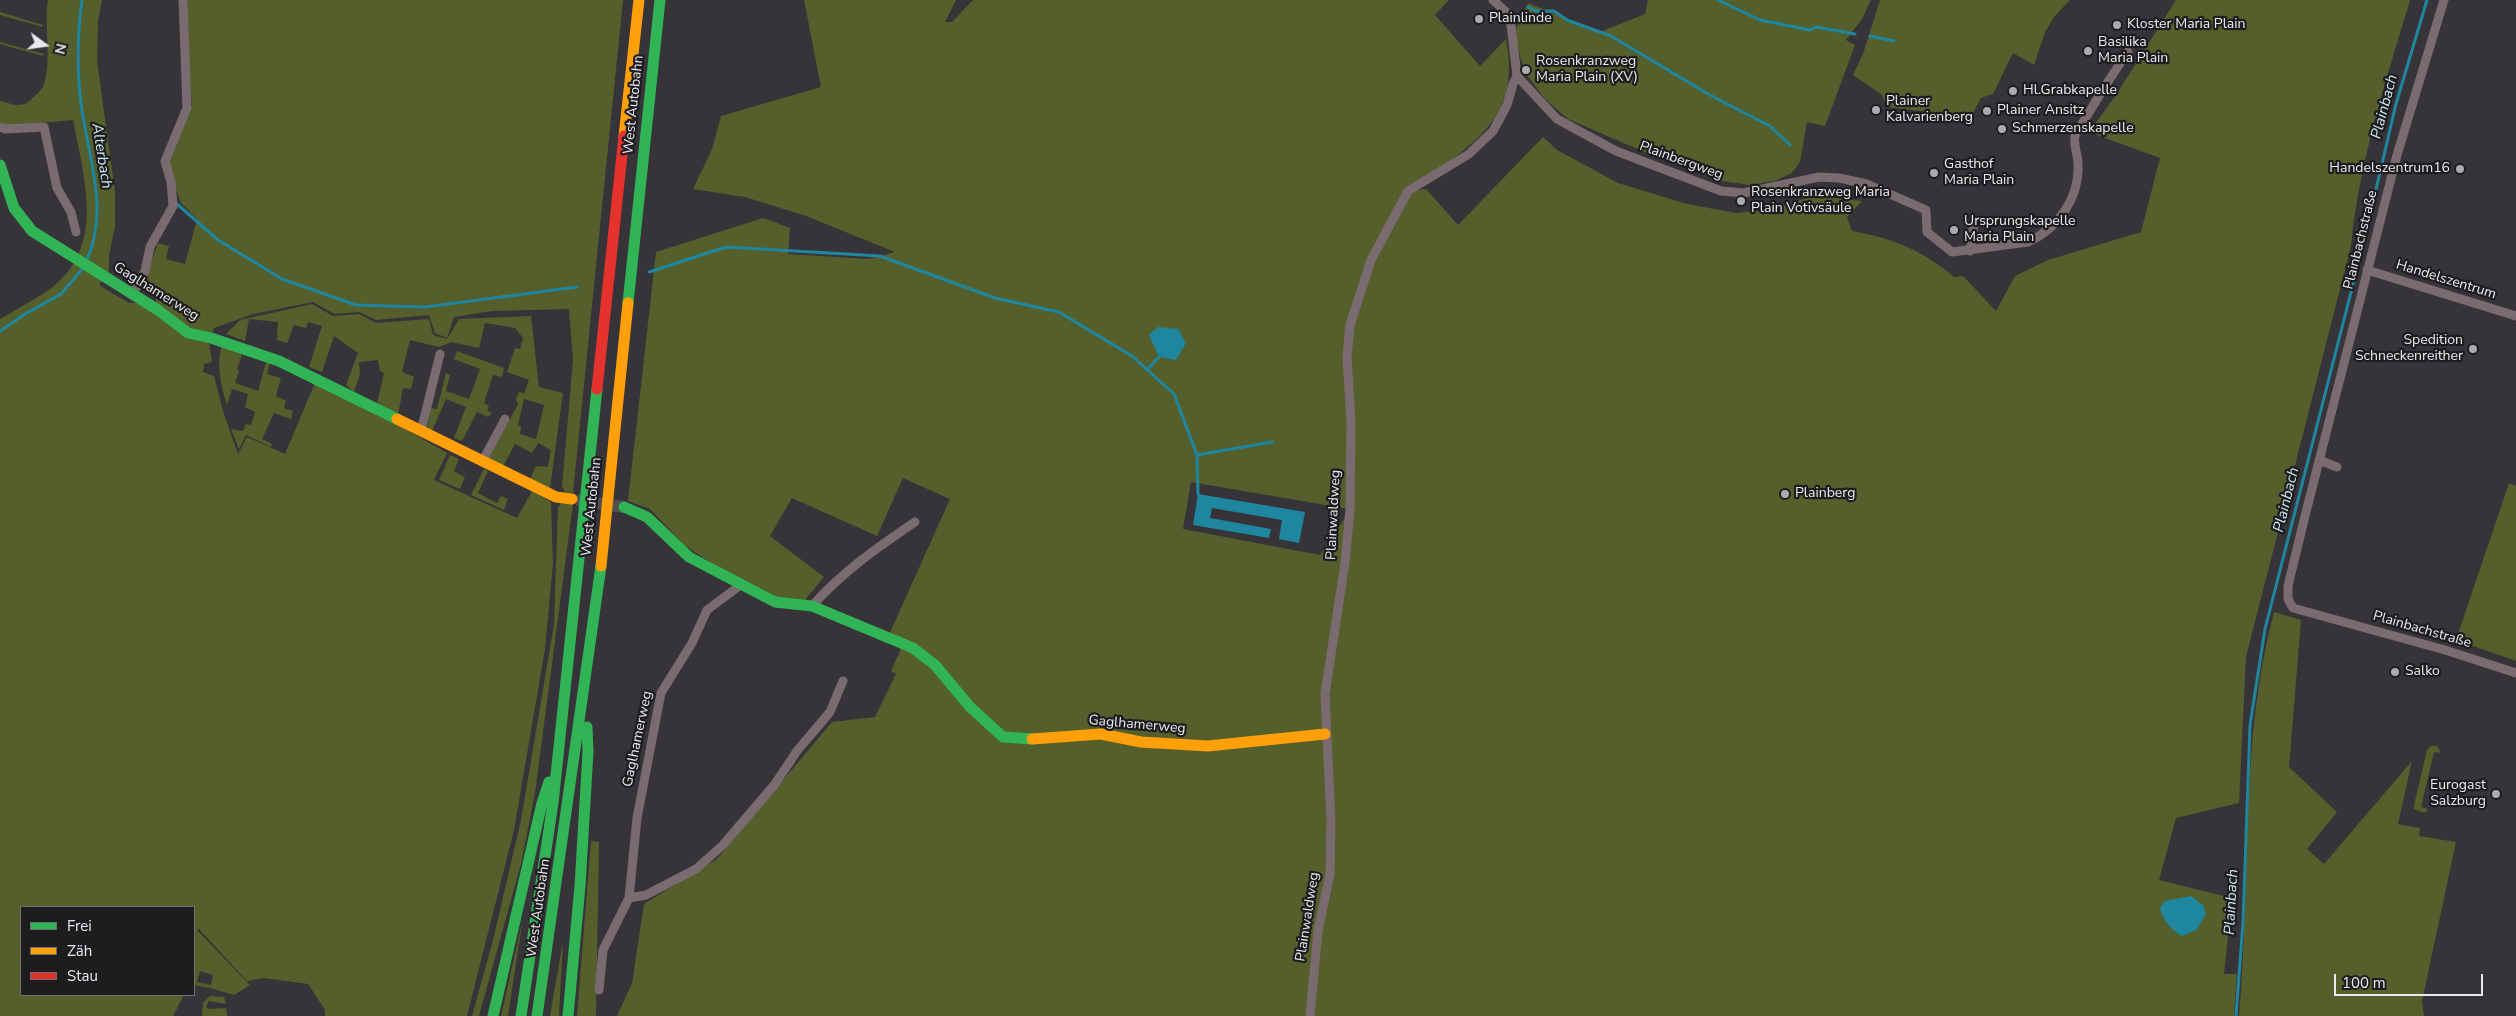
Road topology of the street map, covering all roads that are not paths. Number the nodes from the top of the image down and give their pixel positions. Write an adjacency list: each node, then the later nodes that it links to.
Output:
1 (183, 0): 14 (street)
2 (639, 0): 31 (main road, West Autobahn)
3 (660, 0): 29 (main road, West Autobahn)
4 (1493, 0): 7 (street)
5 (2444, 0): 13 (street, Plainbachstraße)
6 (2128, 52): 12 (street, Plainbergweg)
7 (1517, 76): 12 (street, Plainbergweg); 30 (street, Plainwaldweg)
8 (0, 127): 11 (street)
9 (0, 165): 14 (main road, Gaglhamerweg)
10 (1974, 224): 12 (street)
11 (76, 232)
12 (1970, 251)
13 (2367, 270): 15 (street, Handelszentrum); 19 (street, Plainbachstraße)
14 (132, 295): 18 (main road, Gaglhamerweg)
15 (2516, 316)
16 (440, 354): 18 (street)
17 (505, 419): 20 (street)
18 (421, 432): 20 (main road, Gaglhamerweg)
19 (2319, 460): 21 (street); 27 (street, Plainbachstraße)
20 (482, 462): 22 (main road, Gaglhamerweg)
21 (2337, 467)
22 (572, 499)
23 (624, 507): 25 (main road, Gaglhamerweg)
24 (915, 522): 26 (street)
25 (742, 584): 26 (main road, Gaglhamerweg); 32 (street, Gaglhamerweg)
26 (812, 606): 30 (main road, Gaglhamerweg)
27 (2516, 673)
28 (843, 681): 32 (street)
29 (585, 697): 36 (main road, West Autobahn); 37 (main road)
30 (1326, 734): 38 (street, Plainwaldweg)
31 (557, 758): 34 (main road); 35 (main road, West Autobahn)
32 (629, 898): 33 (street, Gaglhamerweg)
33 (599, 990)
34 (493, 1016)
35 (521, 1016)
36 (537, 1016)
37 (568, 1016)
38 (1310, 1016)

